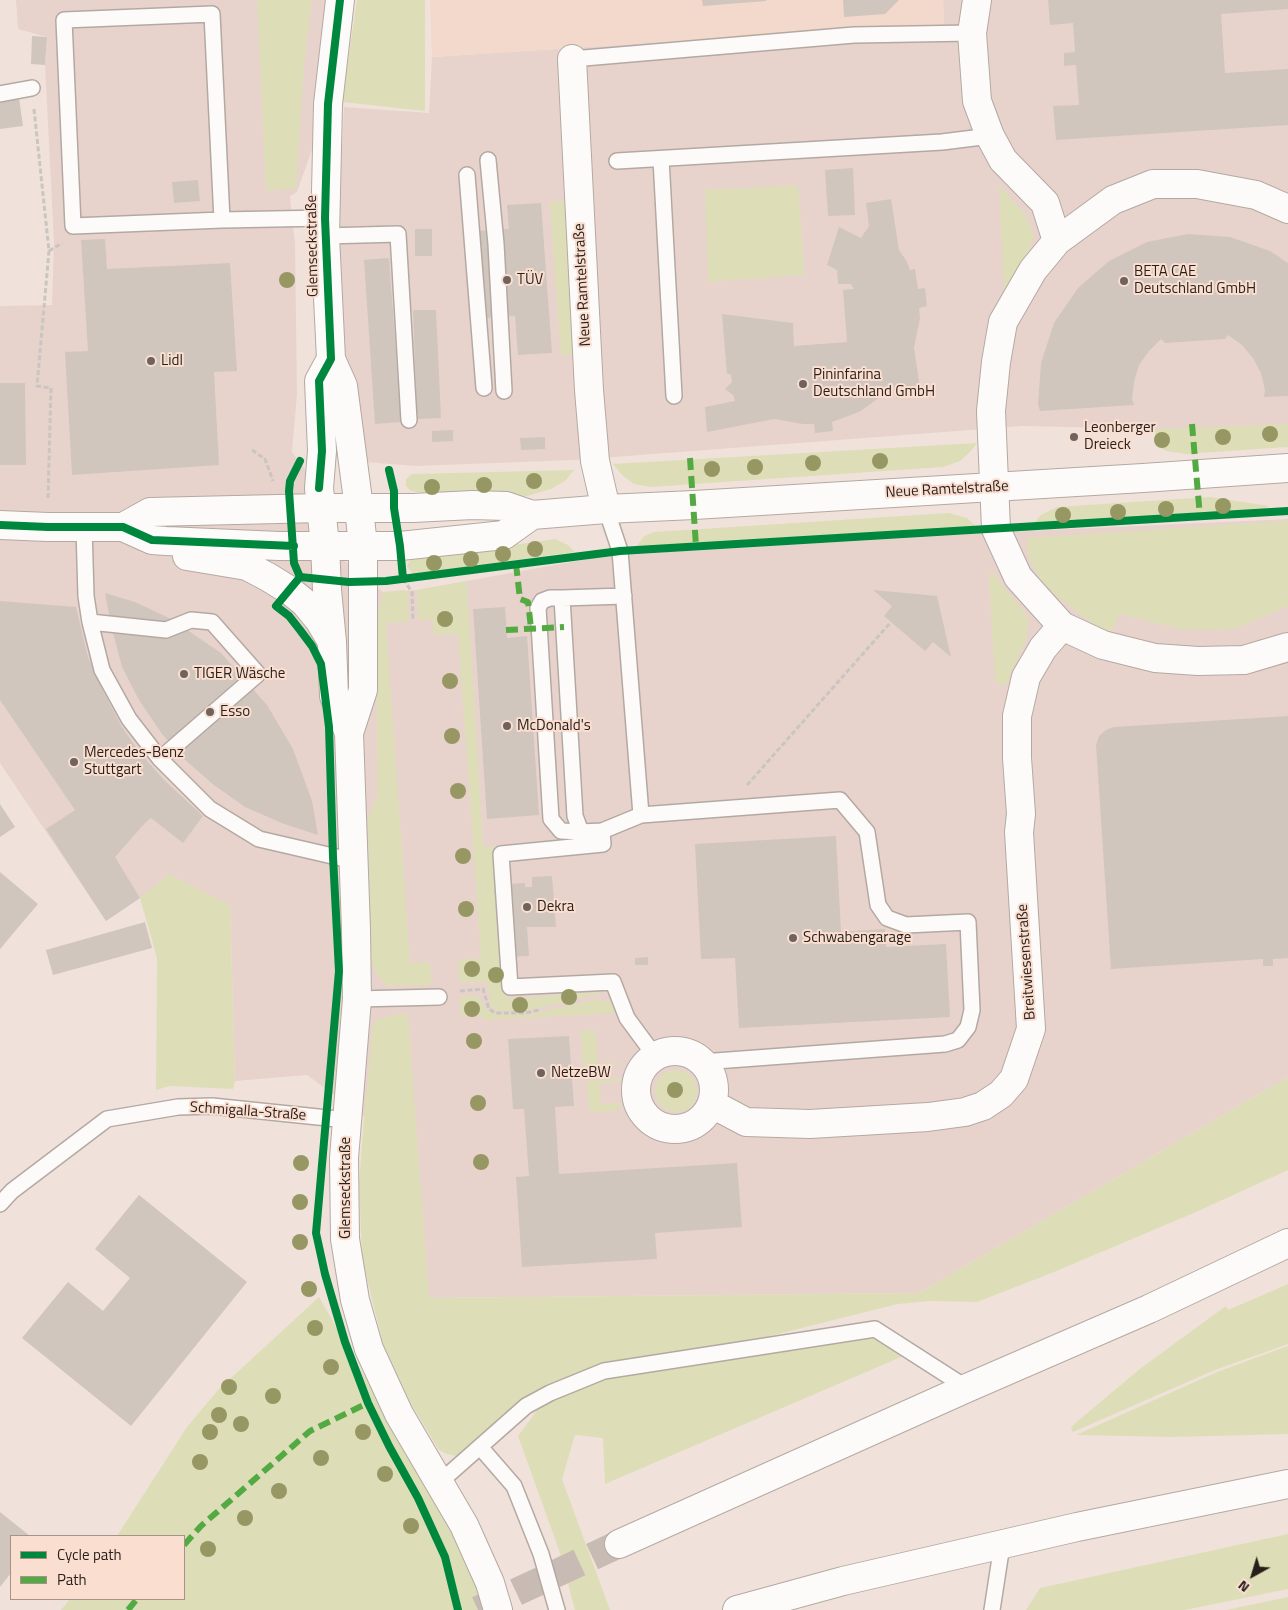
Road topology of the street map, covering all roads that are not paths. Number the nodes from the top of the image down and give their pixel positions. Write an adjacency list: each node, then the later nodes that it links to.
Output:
1 (340, 0): 14 (main road, Glemseckstraße)
2 (978, 0): 3 (main road)
3 (972, 33): 4 (lane); 7 (main road)
4 (572, 59): 25 (main road, Neue Ramtelstraße)
5 (32, 88): 6 (lane)
6 (0, 94)
7 (990, 136): 8 (lane); 15 (main road)
8 (661, 159): 10 (lane); 19 (lane)
9 (488, 160): 18 (lane)
10 (617, 161)
11 (467, 175): 17 (lane)
12 (1288, 209): 15 (main road)
13 (222, 220): 13 (lane); 14 (lane)
14 (325, 227): 16 (main road, Glemseckstraße); 20 (lane)
15 (1057, 241): 22 (main road)
16 (331, 359): 23 (main road, Glemseckstraße); 24 (main road, Glemseckstraße)
17 (484, 388)
18 (504, 391)
19 (674, 396)
20 (409, 420)
21 (1288, 468): 22 (main road, Neue Ramtelstraße)
22 (993, 488): 25 (main road, Neue Ramtelstraße); 36 (main road)
23 (322, 508): 24 (main road, Neue Ramtelstraße); 28 (main road, Neue Ramtelstraße); 31 (main road, Glemseckstraße)
24 (359, 508): 26 (main road, Neue Ramtelstraße); 32 (main road, Glemseckstraße)
25 (606, 509): 26 (main road, Neue Ramtelstraße); 33 (lane)
26 (532, 515): 32 (main road, Neue Ramtelstraße)
27 (0, 525): 29 (main road, Neue Ramtelstraße)
28 (123, 527): 29 (main road, Neue Ramtelstraße); 30 (main road, Neue Ramtelstraße)
29 (84, 528): 35 (lane)
30 (166, 541): 31 (main road, Neue Ramtelstraße); 37 (main road)
31 (325, 545): 32 (main road, Neue Ramtelstraße); 37 (main road, Glemseckstraße)
32 (363, 546): 39 (main road, Glemseckstraße)
33 (624, 596): 34 (lane); 41 (lane)
34 (562, 598): 43 (lane); 43 (lane)
35 (90, 622): 40 (lane); 40 (lane)
36 (1062, 626): 38 (main road); 49 (main road, Breitwiesenstraße)
37 (332, 642): 39 (main road, Glemseckstraße)
38 (1288, 648)
39 (349, 733): 44 (main road, Glemseckstraße)
40 (160, 759): 44 (lane)
41 (642, 815): 42 (lane); 48 (lane)
42 (602, 831): 43 (lane); 47 (lane)
43 (581, 832)
44 (354, 862): 46 (main road, Glemseckstraße)
45 (439, 997): 46 (lane)
46 (357, 999): 50 (main road, Glemseckstraße)
47 (655, 1056): 48 (main road); 49 (main road)
48 (702, 1062): 49 (main road)
49 (712, 1104)
50 (347, 1120): 51 (lane, Schmigalla-Straße); 55 (main road, Glemseckstraße)
51 (0, 1204)
52 (1288, 1243): 53 (main road)
53 (967, 1388): 54 (lane); 57 (main road)
54 (481, 1448): 55 (lane); 60 (lane)
55 (440, 1482): 59 (main road, Glemseckstraße)
56 (1283, 1486): 58 (main road)
57 (619, 1544)
58 (1002, 1545): 61 (main road); 62 (lane)
59 (498, 1610)
60 (557, 1610)
61 (737, 1610)
62 (992, 1610)

